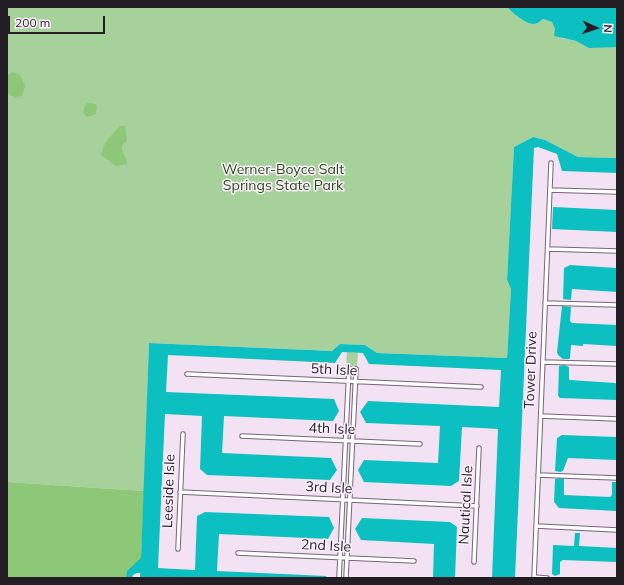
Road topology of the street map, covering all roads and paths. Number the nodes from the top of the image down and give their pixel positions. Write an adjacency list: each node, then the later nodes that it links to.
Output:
1 (551, 164): 2 (street, Tower Drive)
2 (550, 190): 3 (street); 4 (street, Tower Drive)
3 (617, 192)
4 (548, 249): 5 (street); 6 (street, Tower Drive)
5 (617, 251)
6 (545, 303): 7 (street); 8 (street, Tower Drive)
7 (617, 305)
8 (543, 362): 9 (street); 16 (street, Tower Drive)
9 (617, 364)
10 (349, 368): 13 (street)
11 (356, 369): 14 (street)
12 (187, 374): 13 (street, 5th Isle)
13 (348, 381): 14 (street, 5th Isle); 20 (street)
14 (355, 382): 15 (street, 5th Isle); 21 (street)
15 (481, 387)
16 (541, 416): 17 (street); 24 (street, Tower Drive)
17 (617, 419)
18 (183, 434): 26 (street, Leeside Isle)
19 (242, 436): 20 (street, 4th Isle)
20 (345, 441): 21 (street, 4th Isle); 27 (street)
21 (352, 441): 22 (street, 4th Isle); 28 (street)
22 (420, 444)
23 (480, 448): 29 (street, Nautical Isle)
24 (538, 475): 25 (street); 30 (street, Tower Drive)
25 (617, 478)
26 (180, 492): 27 (street, 3rd Isle); 32 (street, Leeside Isle)
27 (343, 500): 28 (street, 3rd Isle); 34 (street)
28 (350, 500): 29 (street, 3rd Isle); 35 (street)
29 (477, 506): 37 (street, Nautical Isle)
30 (536, 526): 31 (street); 40 (street, Tower Drive)
31 (617, 530)
32 (178, 549)
33 (238, 553): 34 (street, 2nd Isle)
34 (340, 558): 35 (street, 2nd Isle); 38 (street)
35 (347, 558): 36 (street, 2nd Isle); 39 (street)
36 (414, 561)
37 (474, 562)
38 (339, 578)
39 (346, 578)
40 (534, 578): 41 (street)
41 (546, 578)

